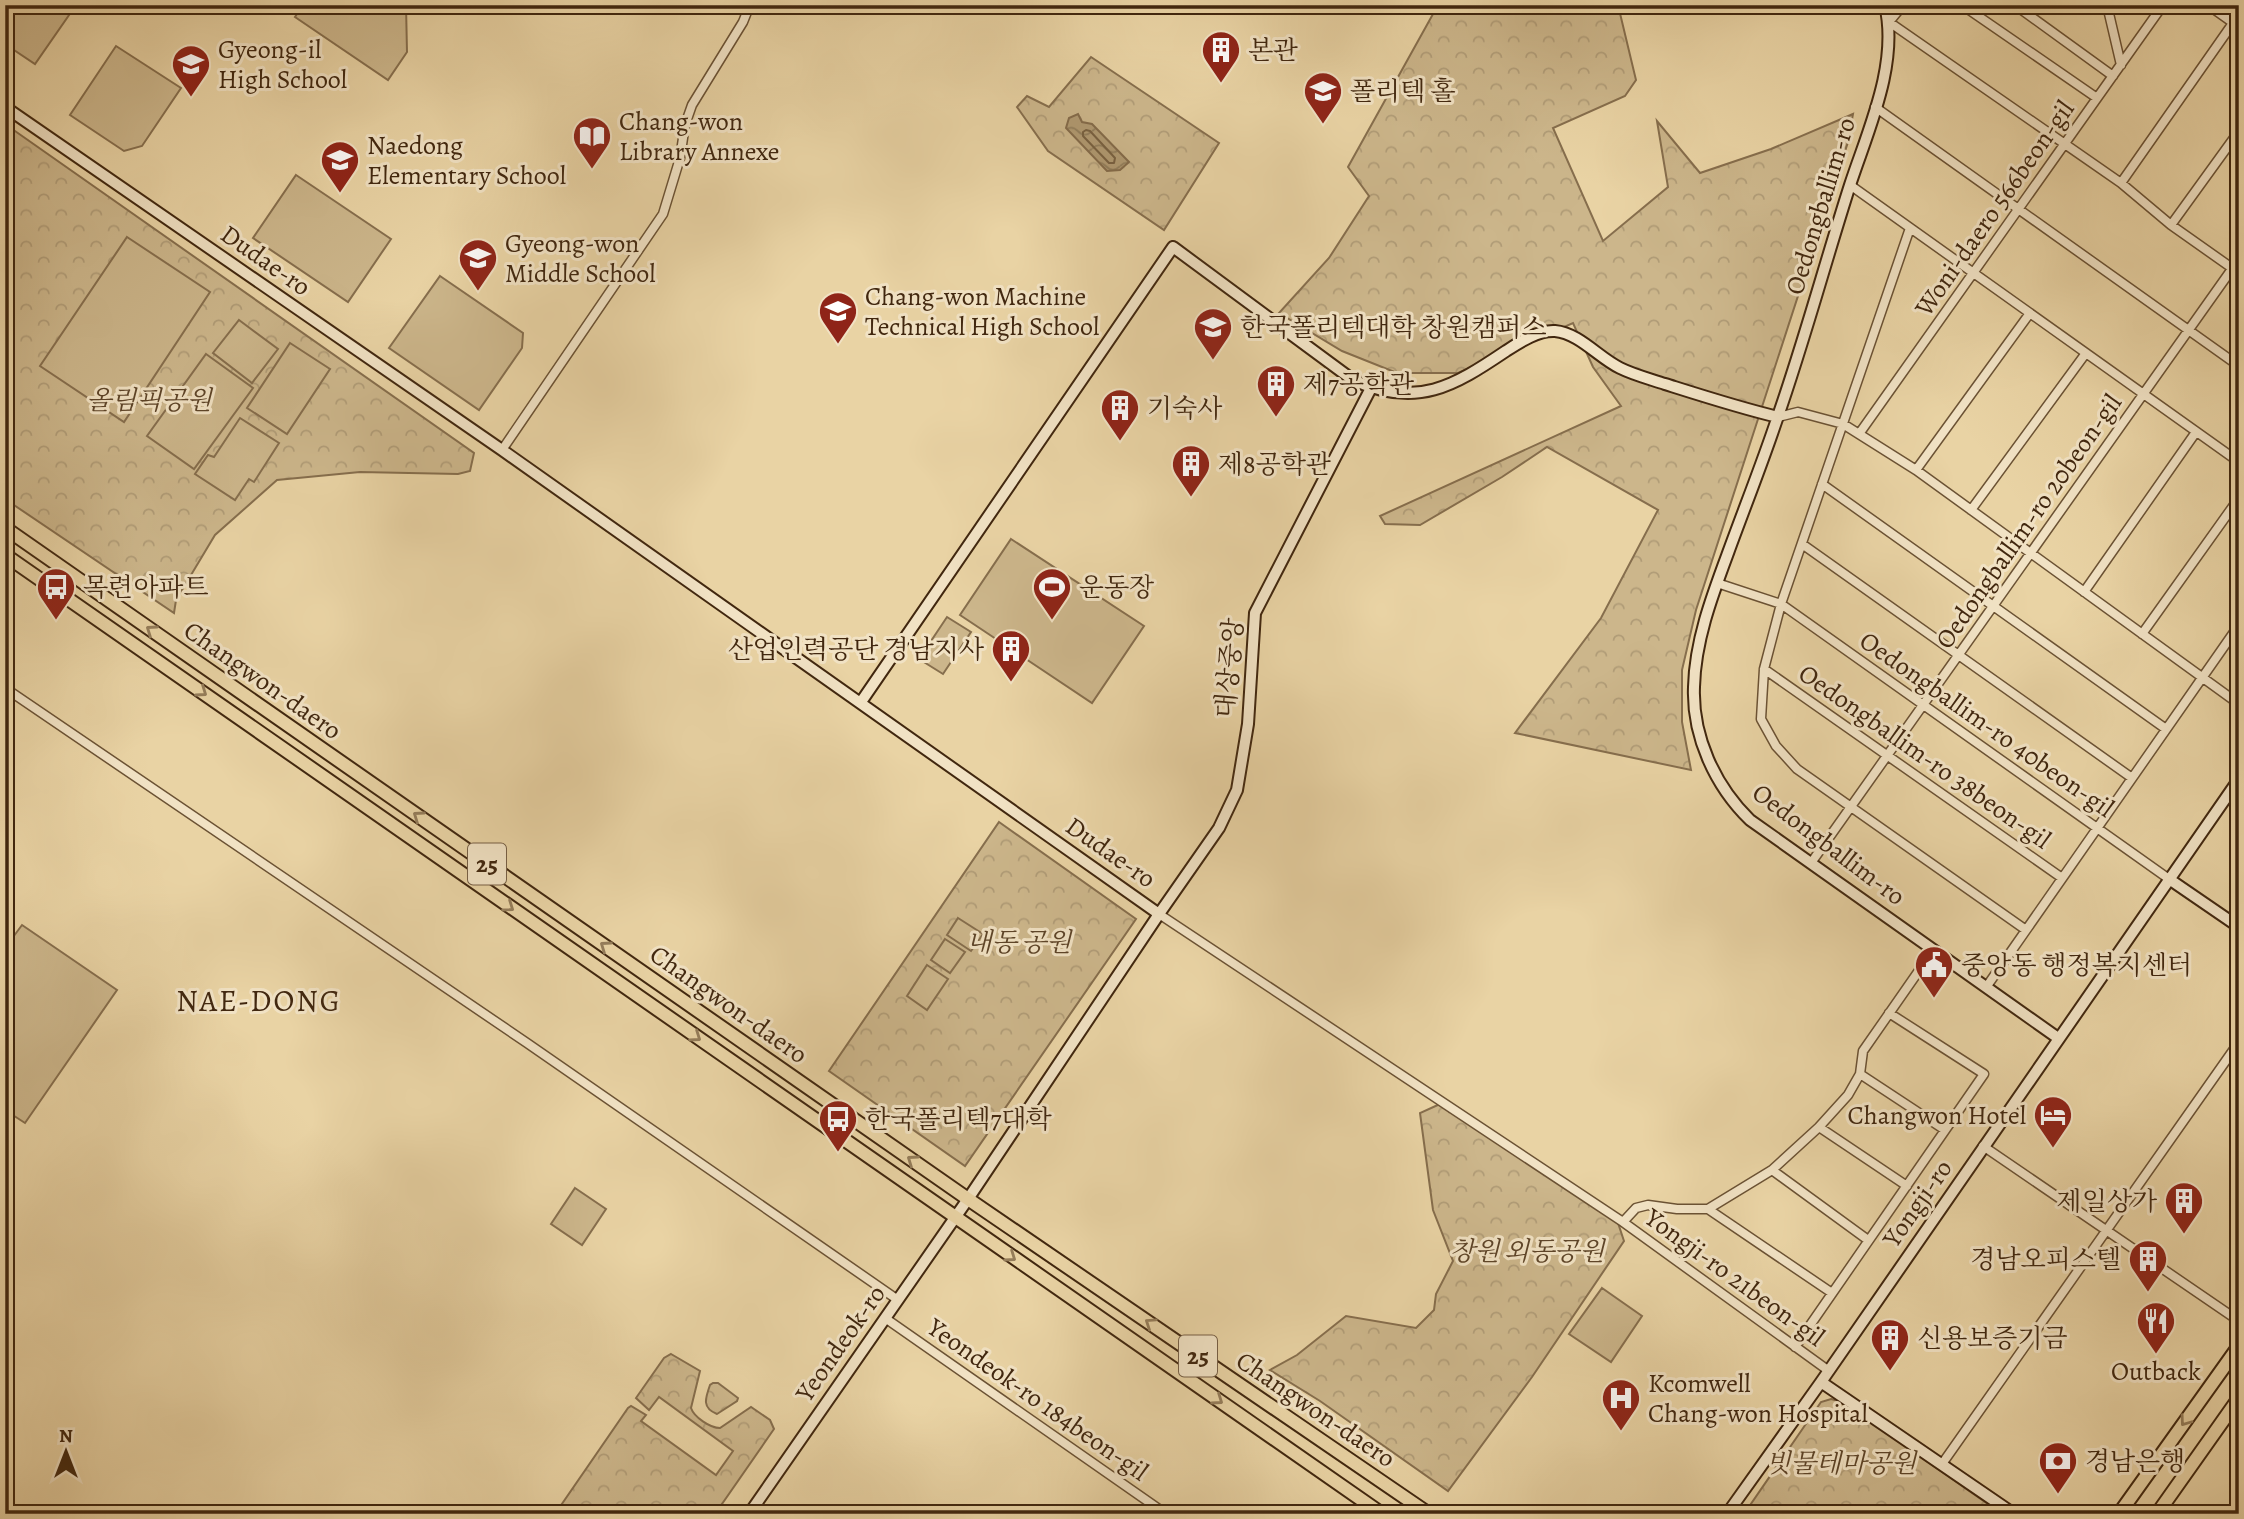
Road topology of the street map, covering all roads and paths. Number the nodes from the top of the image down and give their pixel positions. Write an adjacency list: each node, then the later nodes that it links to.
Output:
1 (742, 5): 36 (street)
2 (1885, 5): 9 (street, Oedongballim-ro)
3 (1903, 5): 9 (street)
4 (1962, 5): 13 (street)
5 (2015, 5): 12 (street)
6 (2107, 5): 11 (street)
7 (2164, 5): 11 (street, Woni-daero 566beon-gil)
8 (2208, 5): 10 (street)
9 (1889, 22): 15 (street, Oedongballim-ro); 17 (street)
10 (2236, 25): 18 (street)
11 (2121, 65): 12 (street, Woni-daero 566beon-gil)
12 (2113, 76): 13 (street, Woni-daero 566beon-gil)
13 (2097, 99): 17 (street, Woni-daero 566beon-gil)
14 (5, 107): 36 (street, Dudae-ro)
15 (1875, 107): 19 (street, Oedongballim-ro); 20 (street)
16 (2239, 131): 21 (street)
17 (2063, 144): 18 (street); 20 (street, Woni-daero 566beon-gil)
18 (2121, 183): 21 (street)
19 (1850, 185): 22 (street); 32 (street, Oedongballim-ro)
20 (2019, 209): 25 (street, Woni-daero 566beon-gil); 27 (street)
21 (2171, 225): 24 (street)
22 (1910, 228): 25 (street); 33 (street)
23 (2239, 259): 24 (street, Oedongballim-ro 20beon-gil)
24 (2235, 270): 27 (street, Oedongballim-ro 20beon-gil)
25 (1974, 273): 26 (street); 35 (street, Woni-daero 566beon-gil)
26 (2030, 313): 28 (street); 38 (street)
27 (2188, 330): 29 (street); 31 (street, Oedongballim-ro 20beon-gil)
28 (2086, 354): 31 (street); 41 (street)
29 (2239, 366)
30 (1371, 388): 32 (street); 56 (street); 68 (street, 대상중앙)
31 (2143, 394): 34 (street); 44 (street, Oedongballim-ro 20beon-gil)
32 (1778, 417): 33 (street); 46 (street, Oedongballim-ro)
33 (1843, 424): 35 (street); 39 (street)
34 (2196, 432): 37 (street); 47 (street)
35 (1858, 434): 38 (street)
36 (502, 450): 56 (street, Dudae-ro)
37 (2239, 462)
38 (1916, 470): 41 (street)
39 (1822, 484): 43 (street); 49 (street)
40 (2239, 498): 51 (street)
41 (1971, 510): 44 (street)
42 (5, 528): 82 (main road, Changwon-daero / 25, one-way to 42)
43 (1802, 544): 48 (street); 52 (street)
44 (2031, 553): 47 (street); 49 (street, Oedongballim-ro 20beon-gil)
45 (5, 555): 84 (main road, Changwon-daero / 25, one-way to 84)
46 (1717, 583): 48 (street, Oedongballim-ro 40beon-gil); 65 (street, Oedongballim-ro)
47 (2084, 592): 51 (street)
48 (1781, 604): 53 (street); 58 (street, Oedongballim-ro 40beon-gil)
49 (1993, 606): 52 (street, Oedongballim-ro 20beon-gil); 59 (street)
50 (2239, 625): 54 (street)
51 (2142, 634): 54 (street)
52 (1958, 655): 58 (street, Oedongballim-ro 20beon-gil); 61 (street)
53 (1764, 669): 60 (street, Oedongballim-ro 38beon-gil); 63 (street)
54 (2202, 677): 57 (street); 59 (street)
55 (5, 688): 89 (street)
56 (860, 702): 68 (street, Dudae-ro)
57 (2239, 704)
58 (1923, 705): 60 (street, Oedongballim-ro 20beon-gil); 64 (street, Oedongballim-ro 40beon-gil)
59 (2166, 729): 61 (street)
60 (1887, 756): 63 (street, Oedongballim-ro 20beon-gil); 66 (street, Oedongballim-ro 38beon-gil)
61 (2132, 778): 64 (street)
62 (2239, 779): 67 (street, Yongji-ro)
63 (1851, 807): 65 (street, Oedongballim-ro 20beon-gil); 70 (street)
64 (2097, 828): 66 (street); 67 (street, Oedongballim-ro 40beon-gil)
65 (1811, 863): 71 (street, Oedongballim-ro)
66 (2062, 878): 70 (street)
67 (2169, 879): 69 (street); 74 (street, Yongji-ro)
68 (1158, 914): 82 (street, Dudae-ro); 85 (street)
69 (2239, 927)
70 (2026, 930): 72 (street)
71 (1934, 949): 72 (street, Oedongballim-ro); 73 (street, Yongji-ro 21beon-gil)
72 (1987, 986): 74 (street, Oedongballim-ro)
73 (1889, 1013): 76 (street, Yongji-ro 21beon-gil); 78 (street)
74 (2058, 1038): 79 (street, Yongji-ro)
75 (2239, 1042): 86 (street)
76 (1860, 1074): 77 (street, Yongji-ro 21beon-gil); 78 (street)
77 (1819, 1127): 80 (street, Yongji-ro 21beon-gil); 81 (street)
78 (1945, 1130): 81 (street)
79 (1983, 1146): 86 (street); 94 (street, Yongji-ro)
80 (1772, 1170): 83 (street, Yongji-ro 21beon-gil); 87 (street)
81 (1907, 1186): 87 (street)
82 (968, 1199): 84 (street, Yeondeok-ro); 101 (main road, Changwon-daero / 25, one-way to 82)
83 (1708, 1209): 85 (street, Yongji-ro 21beon-gil); 88 (street, Yongji-ro 21beon-gil)
84 (955, 1218): 89 (street, Yeondeok-ro); 100 (main road, Changwon-daero / 25, one-way to 100)
85 (1623, 1222): 93 (street, Yongji-ro 21beon-gil)
86 (2106, 1230): 91 (street); 97 (street)
87 (1868, 1240): 88 (street)
88 (1832, 1293): 93 (street)
89 (898, 1300): 90 (street, Yeondeok-ro)
90 (885, 1318): 98 (street, Yeondeok-ro); 99 (street, Yeondeok-ro 184beon-gil)
91 (2239, 1321)
92 (2239, 1346): 104 (main road, one-way to 104)
93 (1794, 1347): 94 (street, Yongji-ro 21beon-gil)
94 (1829, 1371): 95 (street, Yongji-ro)
95 (1821, 1382): 97 (street); 102 (street, Yongji-ro)
96 (2239, 1398): 105 (main road)
97 (1941, 1464): 103 (street)
98 (749, 1514)
99 (1166, 1514)
100 (1382, 1514)
101 (1429, 1514)
102 (1727, 1514)
103 (2014, 1514)
104 (2119, 1514)
105 (2157, 1514)

